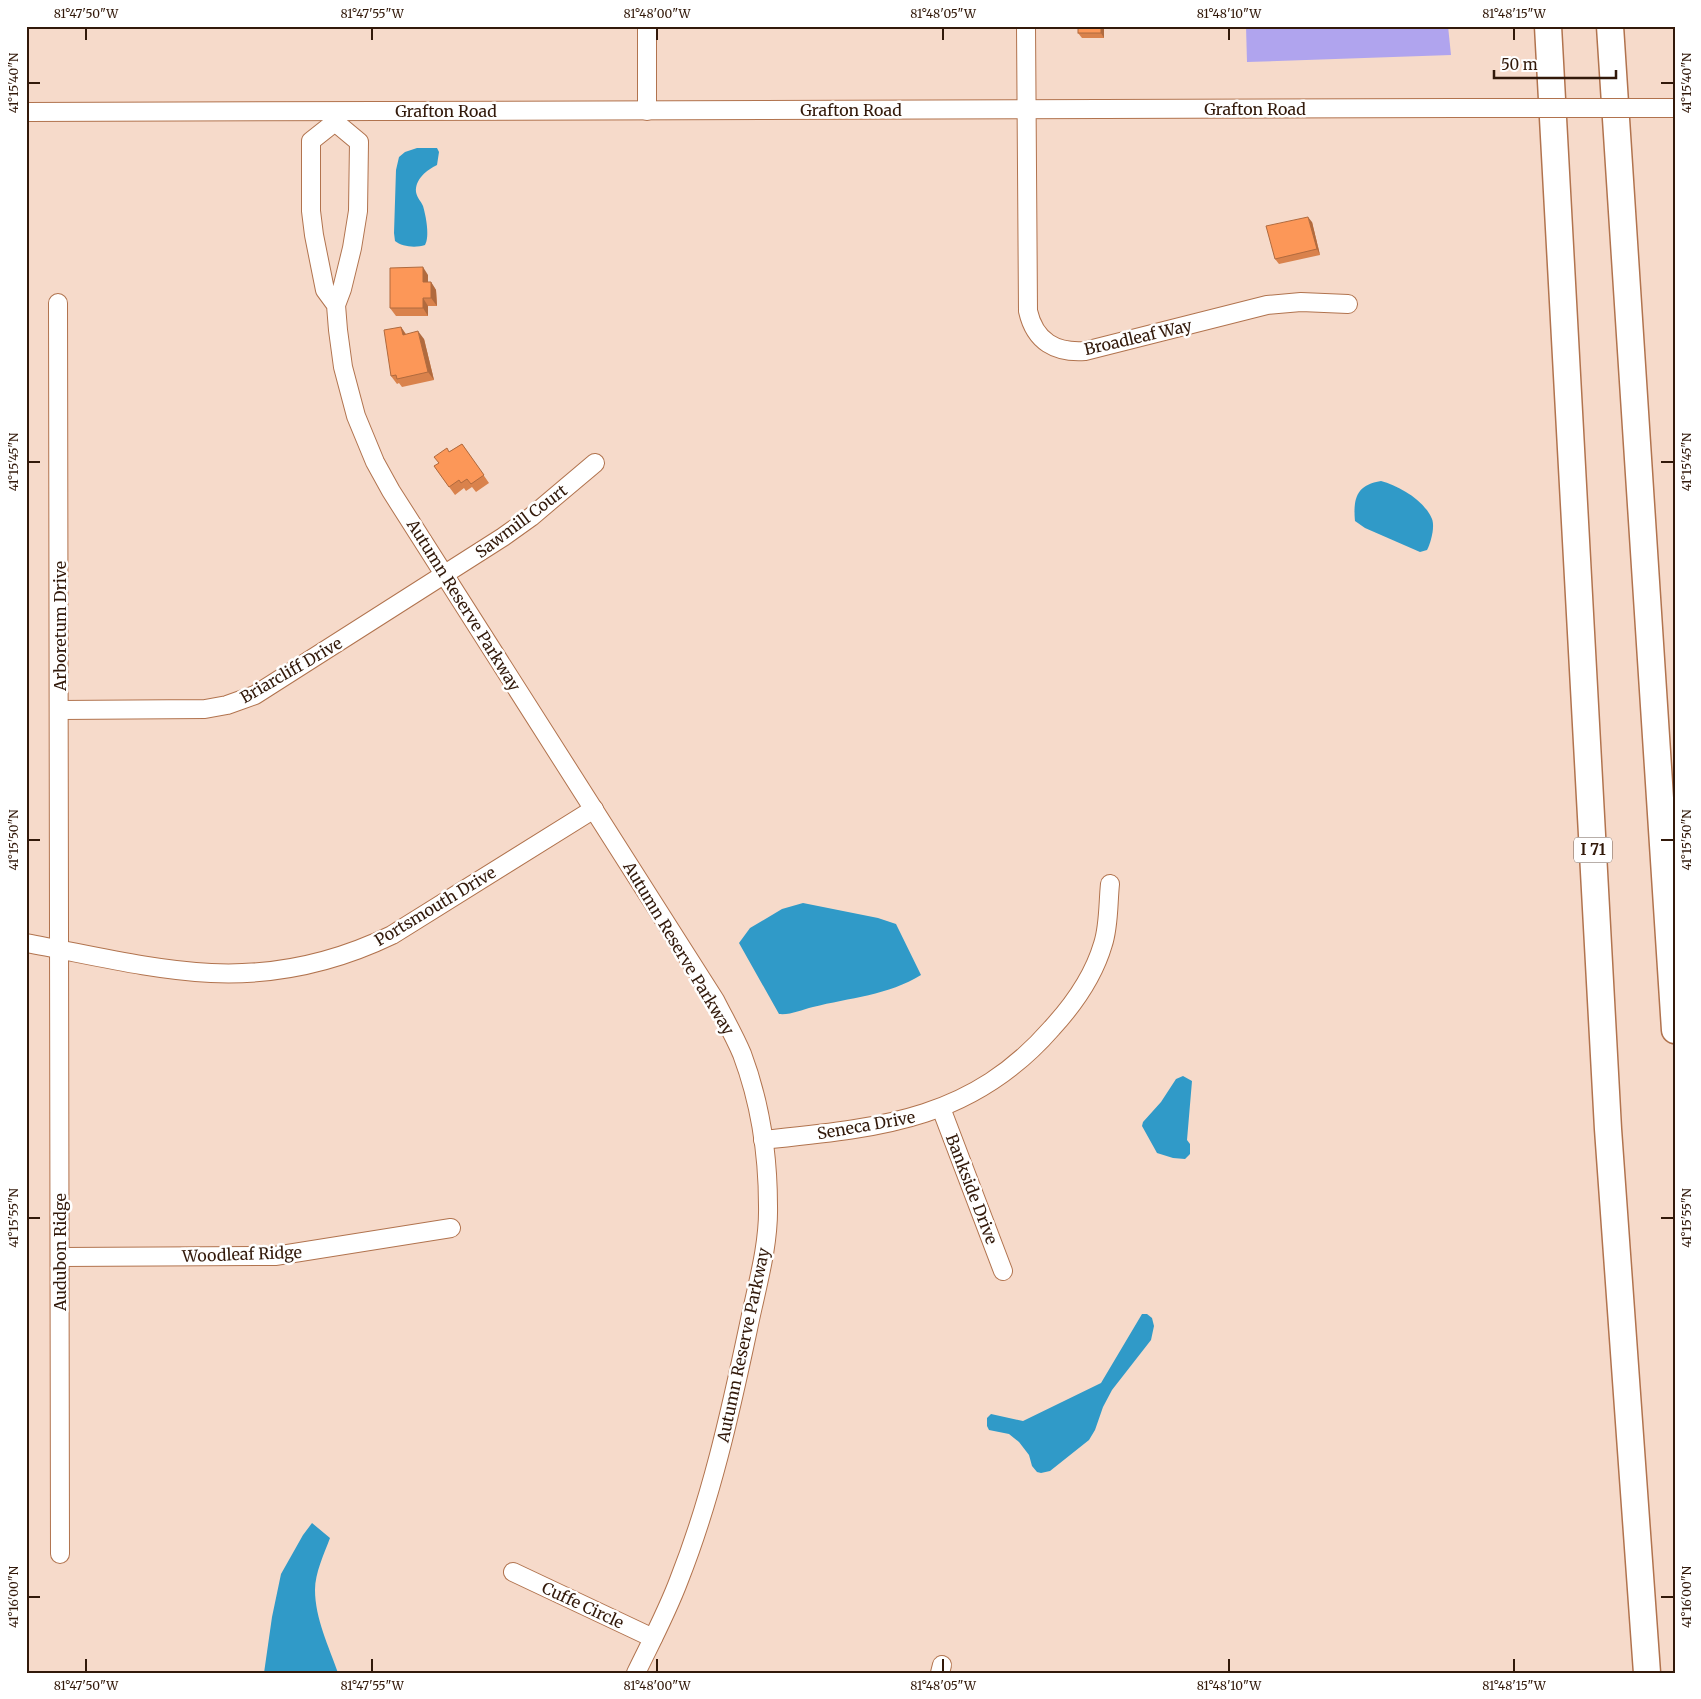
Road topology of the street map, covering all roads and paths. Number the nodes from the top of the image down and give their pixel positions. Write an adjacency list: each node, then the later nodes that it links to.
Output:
1 (647, 26): 7 (street)
2 (1026, 26): 6 (street, Broadleaf Way)
3 (1548, 26): 30 (highway, I 71)
4 (1610, 26): 20 (highway)
5 (1675, 108): 6 (street, Grafton Road, bridge)
6 (1026, 110): 7 (street, Grafton Road); 11 (street, Broadleaf Way)
7 (647, 111): 9 (street, Grafton Road)
8 (26, 112): 9 (street, Grafton Road)
9 (335, 117): 12 (street, Autumn Reserve Parkway); 12 (street, Autumn Reserve Parkway)
10 (58, 303): 15 (street, Arboretum Drive)
11 (1348, 304)
12 (336, 305): 14 (street, Autumn Reserve Parkway)
13 (595, 463): 14 (street, Sawmill Court)
14 (445, 575): 15 (street, Briarcliff Drive); 16 (street, Autumn Reserve Parkway)
15 (60, 710): 19 (street, Arboretum Drive)
16 (594, 809): 19 (street, Portsmouth Drive); 22 (street, Autumn Reserve Parkway)
17 (1110, 884): 21 (street, Seneca Drive)
18 (26, 943): 19 (street, Portsmouth Drive)
19 (60, 950): 24 (street, Audubon Ridge)
20 (1675, 1030)
21 (941, 1108): 22 (street, Seneca Drive); 25 (street, Bankside Drive)
22 (763, 1140): 28 (street, Autumn Reserve Parkway)
23 (452, 1228): 24 (street, Woodleaf Ridge)
24 (60, 1257): 26 (street, Audubon Ridge)
25 (1003, 1271)
26 (60, 1554)
27 (513, 1572): 28 (street, Cuffe Circle)
28 (653, 1638): 29 (street, Autumn Reserve Parkway)
29 (636, 1673)
30 (1647, 1673)

